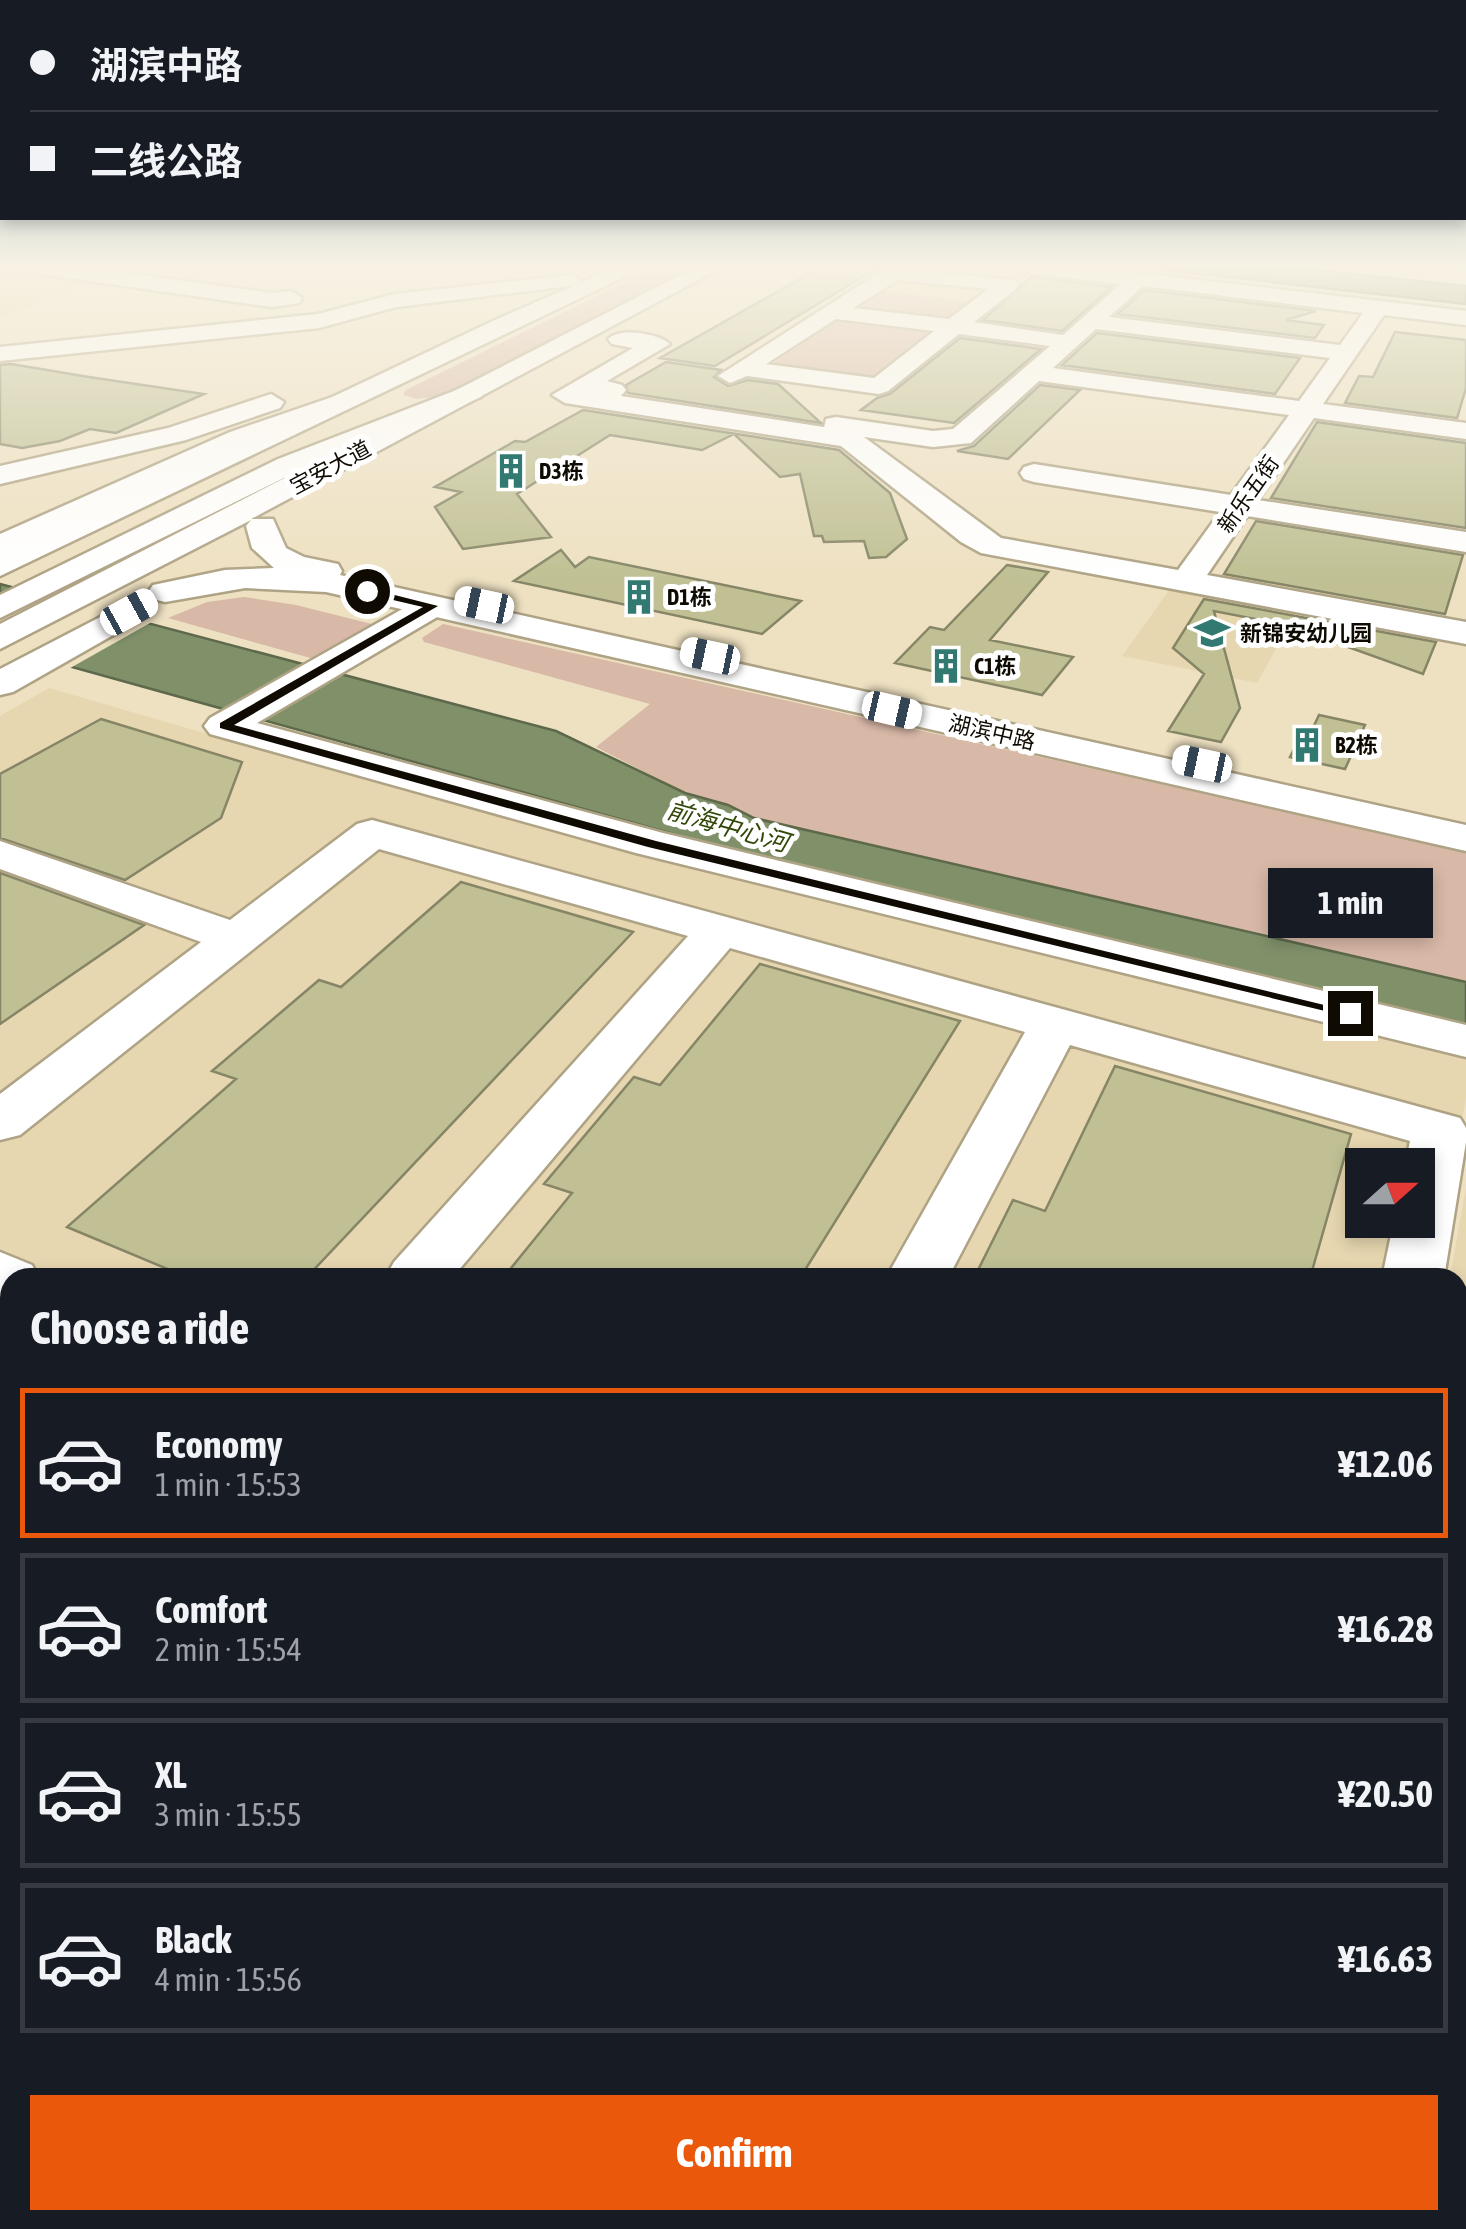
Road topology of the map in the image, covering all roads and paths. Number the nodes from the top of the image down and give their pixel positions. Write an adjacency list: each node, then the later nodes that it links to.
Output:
1 (406, 371): 27 (main road, 宝安大道)
2 (513, 371): 14 (main road, 宝安大道)
3 (537, 371): 16 (main road)
4 (609, 371): 12 (main road)
5 (739, 371): 15 (main road)
6 (767, 371): 7 (main road)
7 (898, 371)
8 (1032, 371): 11 (main road)
9 (1037, 371): 11 (main road)
10 (1334, 371): 17 (main road, 新乐五街)
11 (1034, 374): 15 (main road); 17 (main road)
12 (582, 386): 15 (main road); 28 (main road)
13 (305, 388): 19 (main road)
14 (472, 392): 16 (main road, 宝安大道); 32 (main road)
15 (703, 393)
16 (440, 410): 20 (main road, 宝安大道)
17 (1306, 410): 18 (main road); 24 (main road, 新乐五街)
18 (1466, 431)
19 (118, 448): 21 (main road); 23 (main road)
20 (350, 457): 25 (main road); 34 (main road, 宝安大道)
21 (0, 465)
22 (1034, 474): 24 (main road)
23 (0, 475)
24 (1240, 506): 26 (main road); 28 (main road, 新乐五街)
25 (262, 526): 29 (main road, 湖滨中路); 30 (main road)
26 (1466, 542)
27 (5, 554)
28 (1186, 582): 33 (main road)
29 (377, 588): 30 (main road, 湖滨中路); 31 (main road, 湖滨中路); 36 (main road, 湖滨中路)
30 (164, 593): 35 (main road)
31 (432, 606): 37 (main road, 湖滨中路); 42 (main road)
32 (0, 608)
33 (1466, 633)
34 (0, 638)
35 (9, 678)
36 (1466, 823)
37 (1466, 838)
38 (0, 854): 40 (main road)
39 (718, 931): 40 (main road); 41 (main road); 44 (main road)
40 (235, 938): 43 (main road)
41 (1054, 1025): 45 (main road); 46 (main road)
42 (1466, 1041)
43 (0, 1122)
44 (425, 1268)
45 (923, 1268)
46 (1415, 1268)

